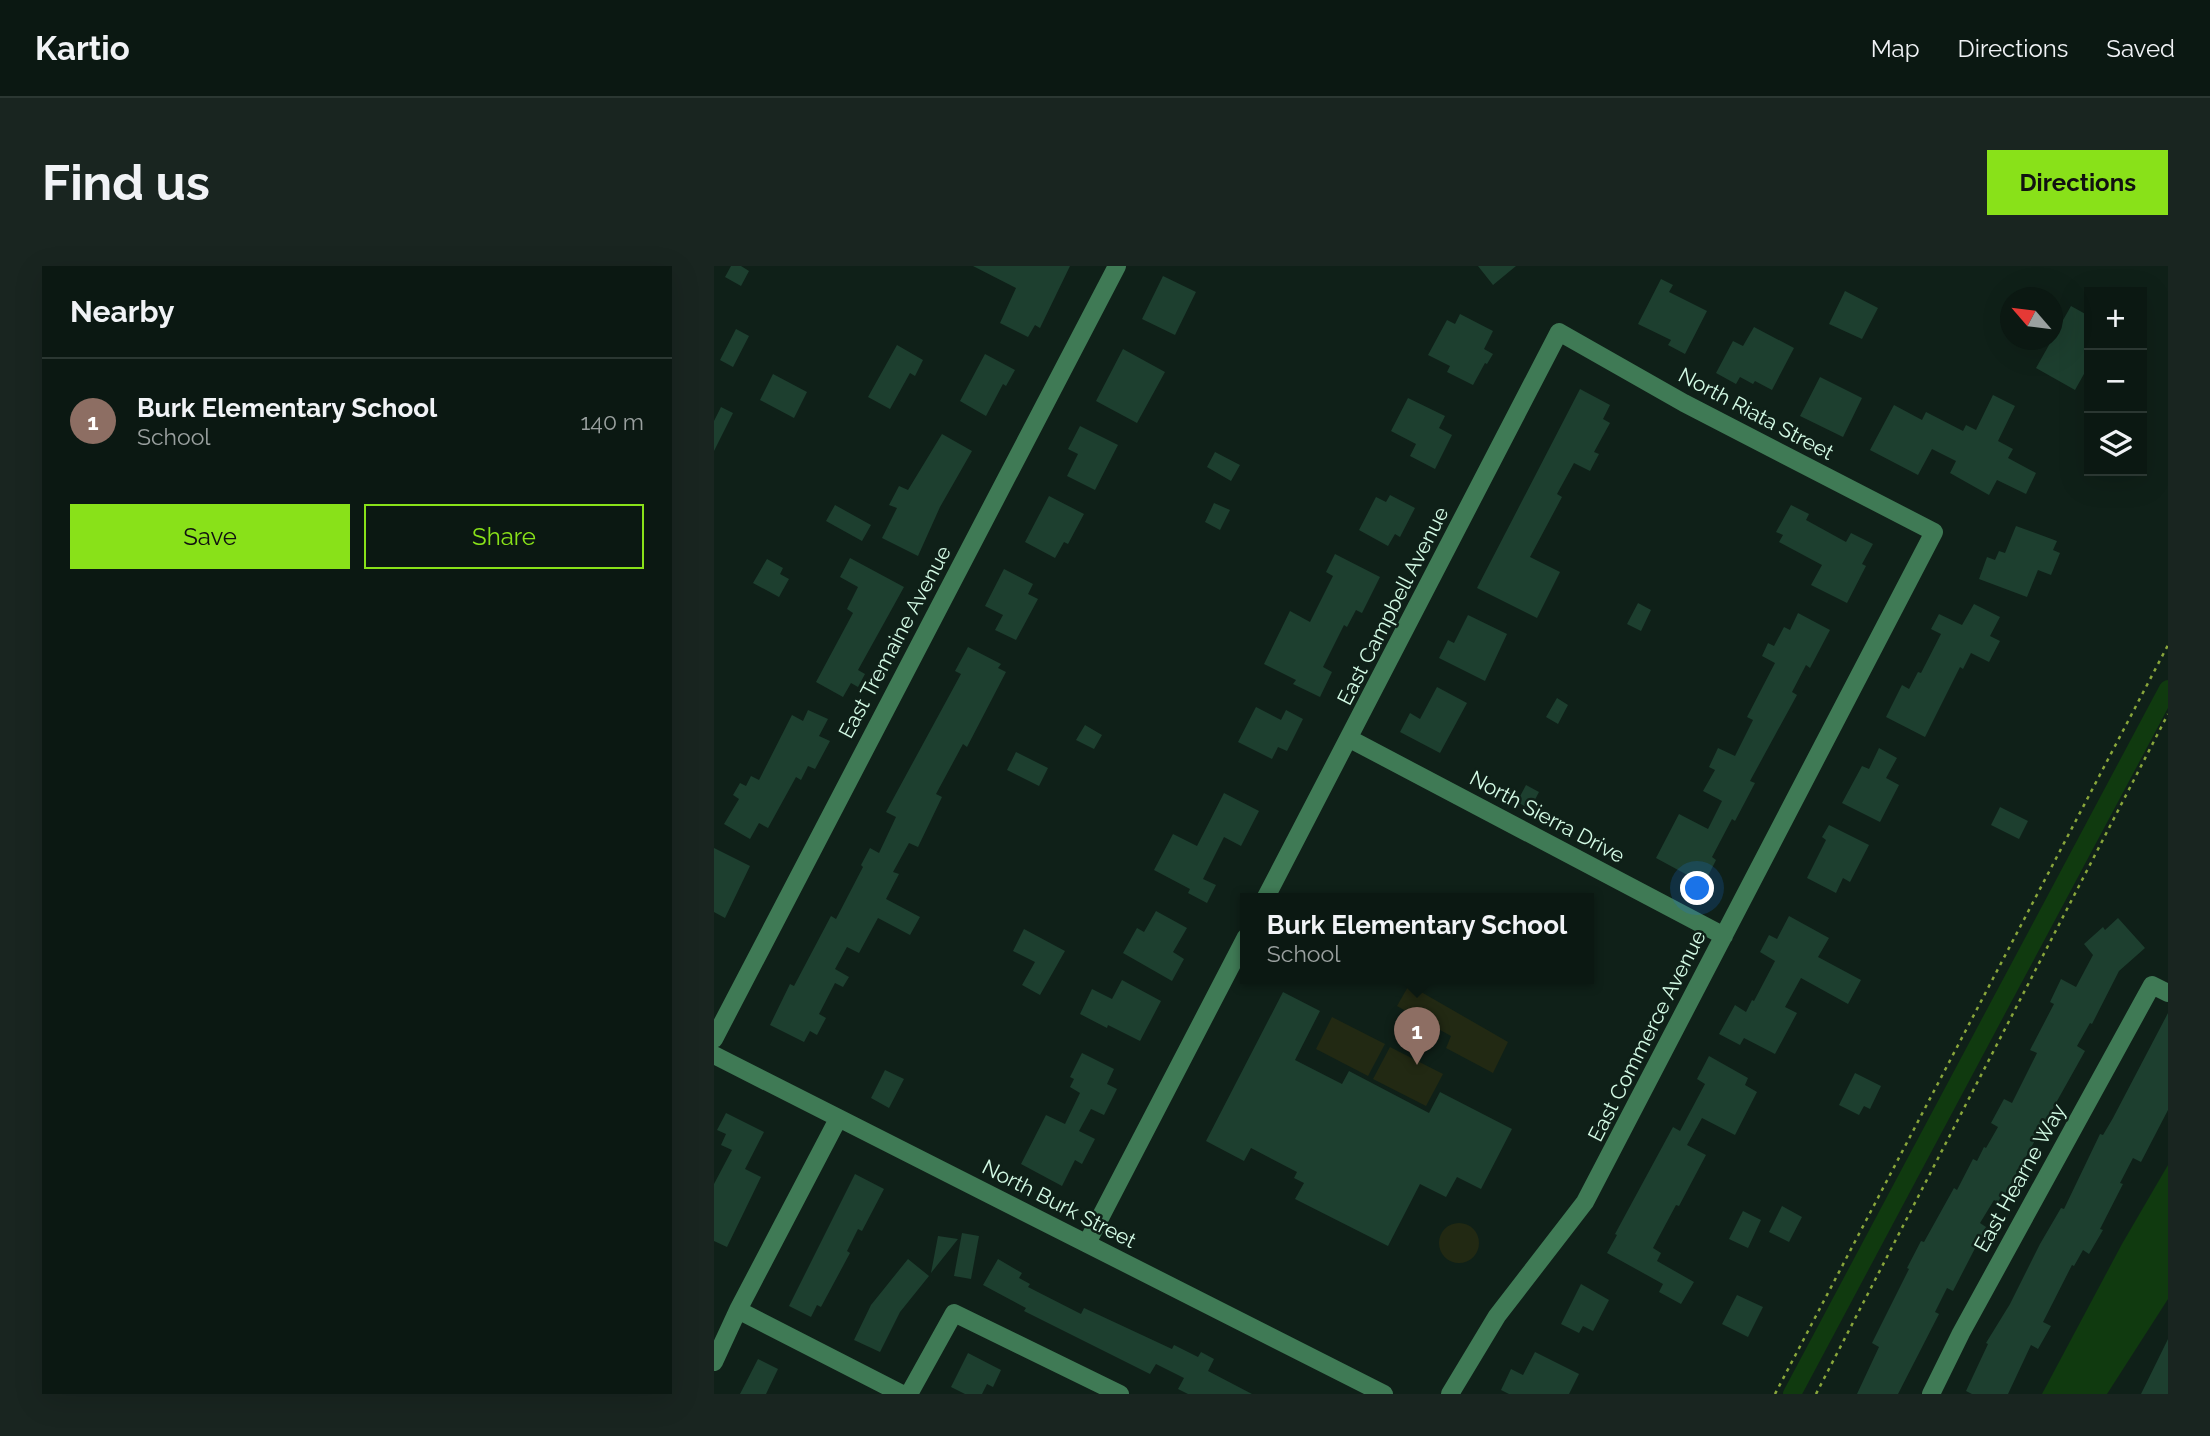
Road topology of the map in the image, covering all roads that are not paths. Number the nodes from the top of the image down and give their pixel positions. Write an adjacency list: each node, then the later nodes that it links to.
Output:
1 (1117, 266): 9 (street, East Tremaine Avenue)
2 (1559, 332): 3 (street, North Riata Street); 4 (street, East Campbell Avenue)
3 (1934, 532): 6 (street, East Commerce Avenue)
4 (1350, 739): 5 (street, East Campbell Avenue); 6 (street, North Sierra Drive)
5 (1268, 893)
6 (1724, 936): 19 (street, East Commerce Avenue)
7 (1240, 947): 12 (street)
8 (2160, 989): 20 (street, East Hearne Way)
9 (714, 1039)
10 (714, 1055): 11 (street, North Burk Street)
11 (838, 1118): 12 (street, North Burk Street); 13 (street)
12 (1087, 1243): 18 (street, North Burk Street)
13 (738, 1310): 14 (street); 15 (street)
14 (714, 1362)
15 (902, 1394)
16 (909, 1394): 17 (street)
17 (1120, 1394)
18 (1384, 1394)
19 (1450, 1394)
20 (1931, 1394)

